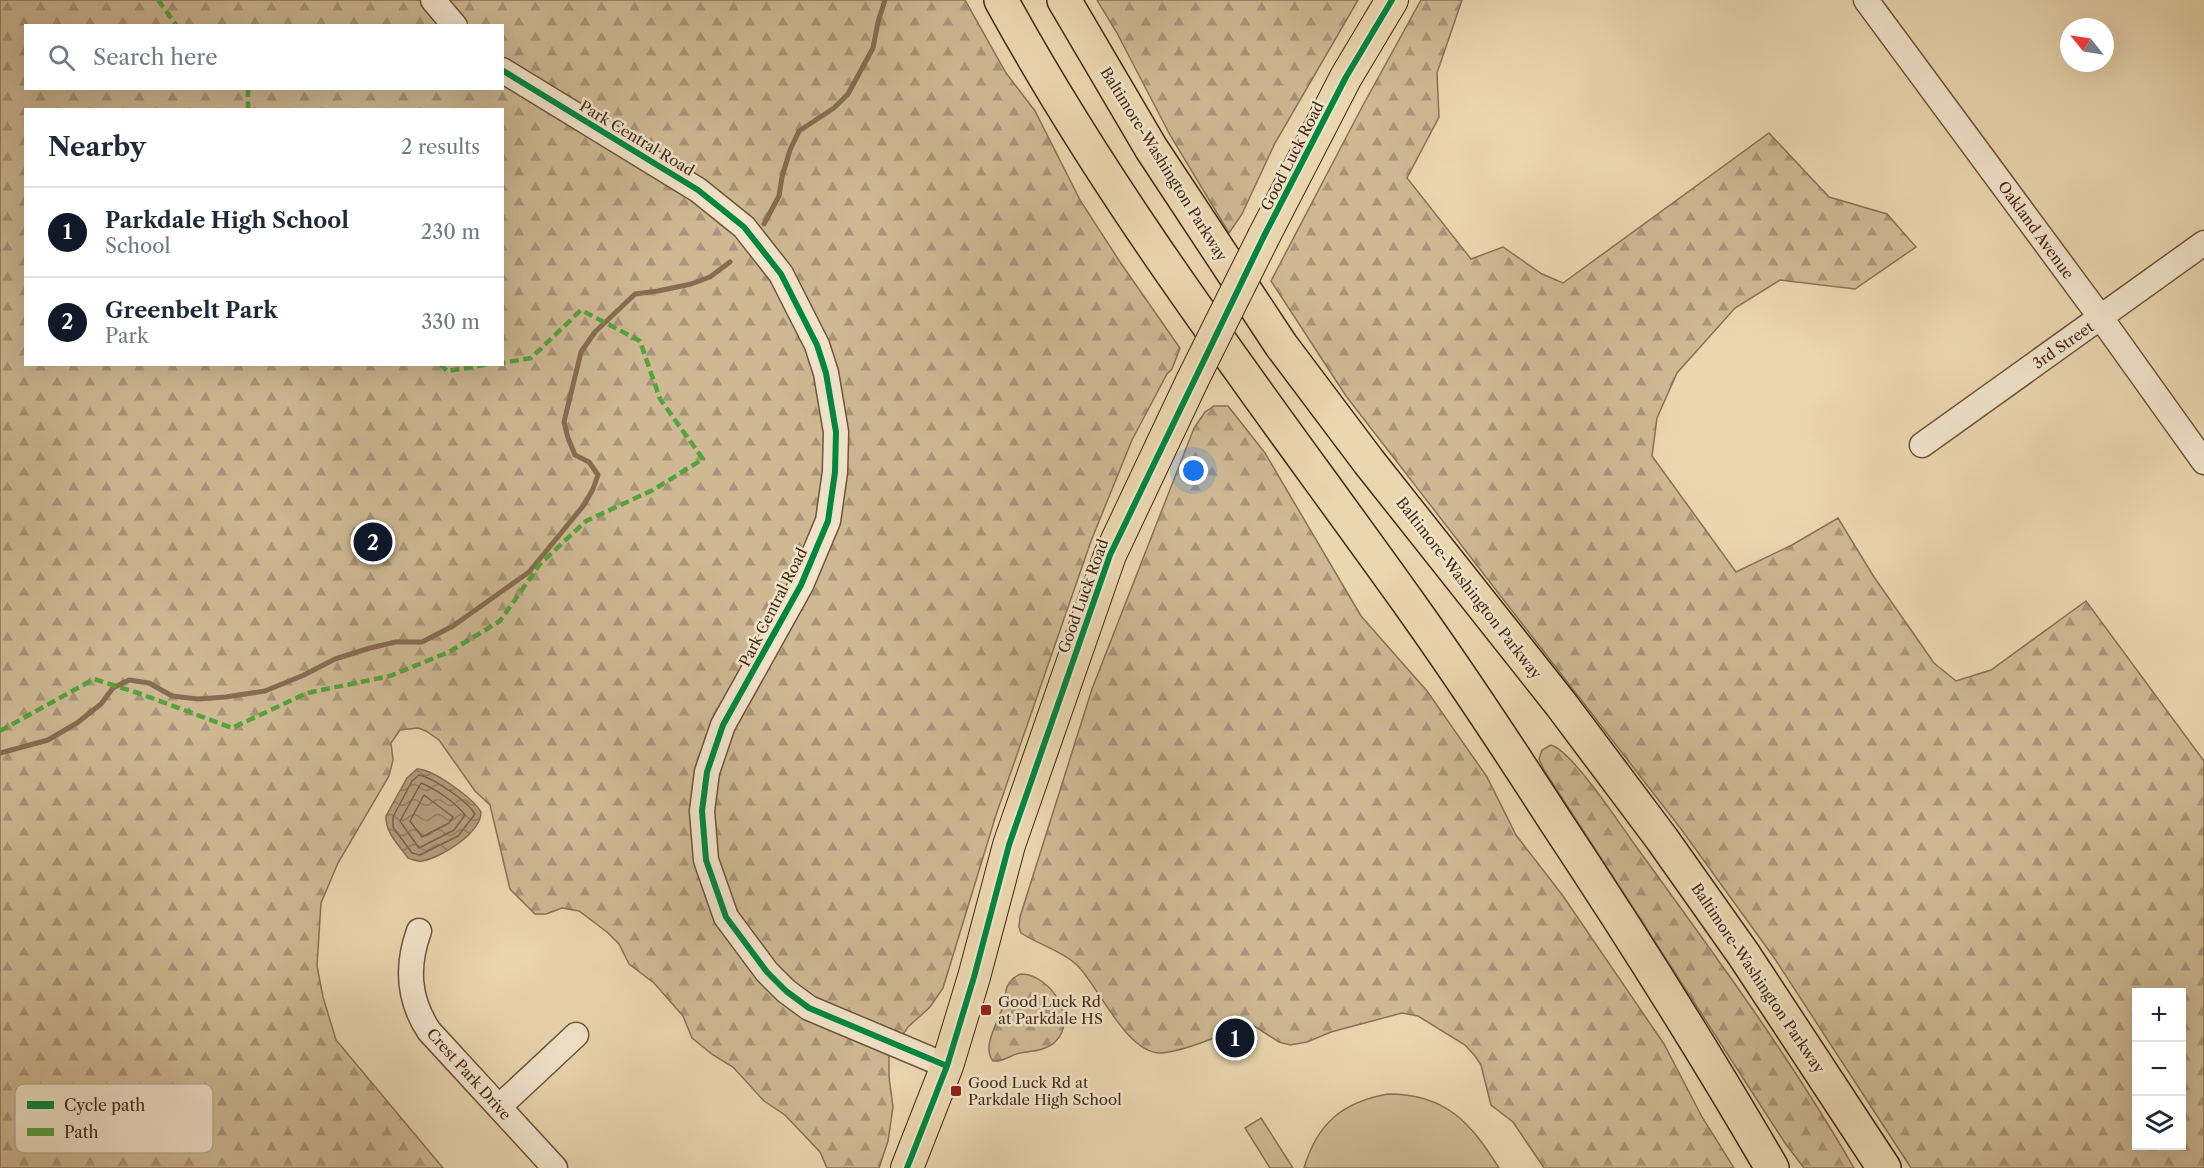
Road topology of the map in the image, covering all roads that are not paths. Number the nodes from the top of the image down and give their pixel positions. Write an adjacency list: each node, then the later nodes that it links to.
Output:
1 (433, 0): 6 (street)
2 (1001, 0): 18 (highway)
3 (1064, 0): 19 (highway, Baltimore-Washington Parkway)
4 (1392, 0): 14 (main road, Good Luck Road, bridge)
5 (1866, 0): 9 (street, Oakland Avenue)
6 (454, 24)
7 (504, 71): 14 (street, Park Central Road)
8 (2204, 243): 9 (street, 3rd Street)
9 (2101, 318): 10 (street, 3rd Street); 11 (street, Oakland Avenue)
10 (1922, 445)
11 (2204, 462)
12 (419, 931): 15 (street, Crest Park Drive)
13 (576, 1035): 15 (street)
14 (947, 1066): 17 (main road, Good Luck Road)
15 (499, 1107): 16 (street, Crest Park Drive)
16 (555, 1168)
17 (908, 1168)
18 (1772, 1168)
19 (1884, 1168)

